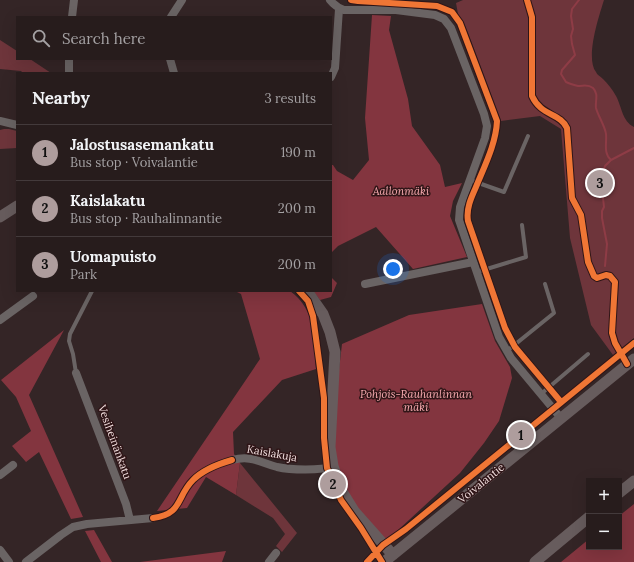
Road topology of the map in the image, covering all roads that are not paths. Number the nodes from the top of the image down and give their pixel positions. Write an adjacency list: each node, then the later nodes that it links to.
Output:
1 (74, 0): 5 (street)
2 (182, 0): 6 (street)
3 (330, 0): 4 (street)
4 (340, 9): 11 (street); 15 (street)
5 (72, 16)
6 (172, 16)
7 (69, 60): 9 (street)
8 (170, 60): 10 (street)
9 (68, 72)
10 (174, 72)
11 (332, 75)
12 (0, 122): 13 (street)
13 (16, 125)
14 (528, 136): 15 (lane)
15 (470, 179): 19 (street)
16 (16, 207): 17 (street)
17 (0, 217)
18 (522, 225): 20 (lane)
19 (473, 262): 20 (street); 21 (street)
20 (477, 272): 27 (street)
21 (365, 284)
22 (544, 284): 27 (lane)
23 (91, 292): 30 (lane)
24 (308, 292): 35 (street)
25 (33, 296): 26 (street)
26 (0, 320)
27 (506, 351): 31 (street)
28 (588, 354): 31 (lane)
29 (634, 359): 32 (street, Voivalantie)
30 (76, 373): 40 (street, Vesiheinänkatu)
31 (541, 394): 32 (street)
32 (560, 417): 44 (street, Voivalantie)
33 (232, 460): 35 (street, Kaislakuja)
34 (13, 465): 36 (street)
35 (333, 466): 44 (street)
36 (0, 475)
37 (634, 481): 38 (street)
38 (622, 491)
39 (153, 518): 40 (street)
40 (130, 520): 46 (street)
41 (586, 520): 48 (street)
42 (0, 550): 45 (street)
43 (276, 553): 47 (street)
44 (388, 558)
45 (9, 562)
46 (26, 562)
47 (269, 562)
48 (535, 562)

